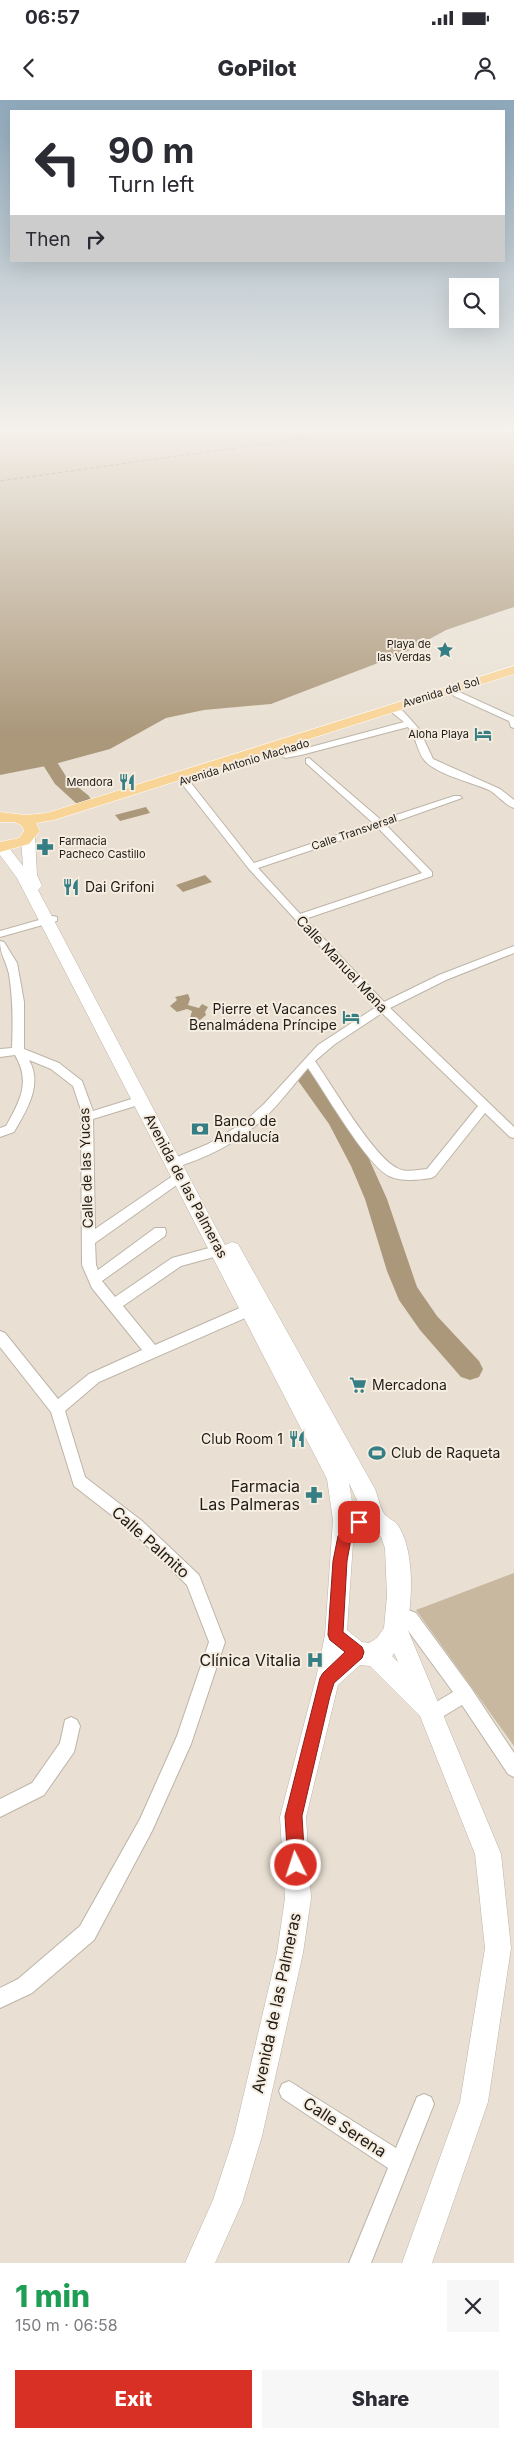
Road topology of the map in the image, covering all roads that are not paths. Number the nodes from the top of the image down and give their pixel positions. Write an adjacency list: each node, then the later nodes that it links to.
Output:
1 (514, 670): 5 (main road, Avenida del Sol)
2 (514, 676): 3 (main road, Avenida del Sol)
3 (458, 694): 5 (main road, Avenida Antonio Machado); 6 (street)
4 (369, 715): 5 (main road, Avenida del Sol); 15 (main road, Avenida Antonio Machado)
5 (400, 715): 7 (street); 8 (main road, Avenida Antonio Machado); 12 (street)
6 (514, 722)
7 (313, 751): 8 (street); 9 (street)
8 (278, 755): 9 (street); 10 (main road, Avenida Antonio Machado)
9 (309, 761): 14 (street)
10 (184, 780): 15 (main road, Avenida Antonio Machado); 17 (street, Calle Manuel Mena)
11 (457, 798): 14 (street, Calle Transversal)
12 (514, 805)
13 (0, 817): 15 (main road)
14 (380, 824): 17 (street, Calle Transversal); 18 (street)
15 (28, 830): 16 (main road); 19 (street, Avenida de las Palmeras)
16 (0, 847): 19 (street, Avenida de las Palmeras)
17 (252, 867): 18 (street, Calle Manuel Mena)
18 (298, 918): 23 (street, Calle Manuel Mena)
19 (50, 920): 20 (street); 27 (street, Avenida de las Palmeras); 32 (street, Avenida de las Palmeras)
20 (0, 934)
21 (0, 944): 24 (street)
22 (514, 949): 23 (street)
23 (383, 1008): 26 (street); 28 (street, Calle Manuel Mena)
24 (18, 1051): 25 (street); 29 (street, Calle de las Yucas); 30 (street)
25 (0, 1053)
26 (308, 1061): 28 (street); 32 (street)
27 (141, 1100): 29 (street); 32 (street, Avenida de las Palmeras)
28 (485, 1105): 31 (street, Calle Manuel Mena)
29 (86, 1117): 34 (street, Calle de las Yucas)
30 (0, 1133)
31 (514, 1134)
32 (179, 1166): 34 (street); 35 (street, Avenida de las Palmeras); 38 (street, Avenida de las Palmeras)
33 (160, 1232): 36 (street)
34 (88, 1241): 36 (street, Calle de las Yucas)
35 (220, 1250): 37 (street); 38 (street, Avenida de las Palmeras)
36 (95, 1279): 37 (street, Calle de las Yucas)
37 (114, 1305): 40 (street, Calle de las Yucas)
38 (256, 1306): 40 (street); 42 (street, Avenida de las Palmeras); 43 (street, Avenida de las Palmeras)
39 (0, 1337): 41 (street)
40 (151, 1351): 41 (street)
41 (57, 1409): 53 (street, Calle Palmito)
42 (376, 1520): 43 (street); 44 (street)
43 (345, 1536): 45 (street, Avenida de las Palmeras)
44 (396, 1621): 46 (street); 48 (street); 49 (street)
45 (336, 1635): 46 (street); 47 (street, Avenida de las Palmeras)
46 (365, 1653): 47 (street); 49 (street)
47 (328, 1678): 57 (street, Avenida de las Palmeras)
48 (465, 1694): 49 (street); 51 (street)
49 (432, 1714): 59 (street)
50 (71, 1726): 52 (street)
51 (514, 1768)
52 (0, 1808)
53 (0, 1998)
54 (288, 2091): 56 (street, Calle Serena)
55 (424, 2104): 56 (street)
56 (400, 2164): 58 (street)
57 (200, 2263)
58 (360, 2263)
59 (417, 2263)

